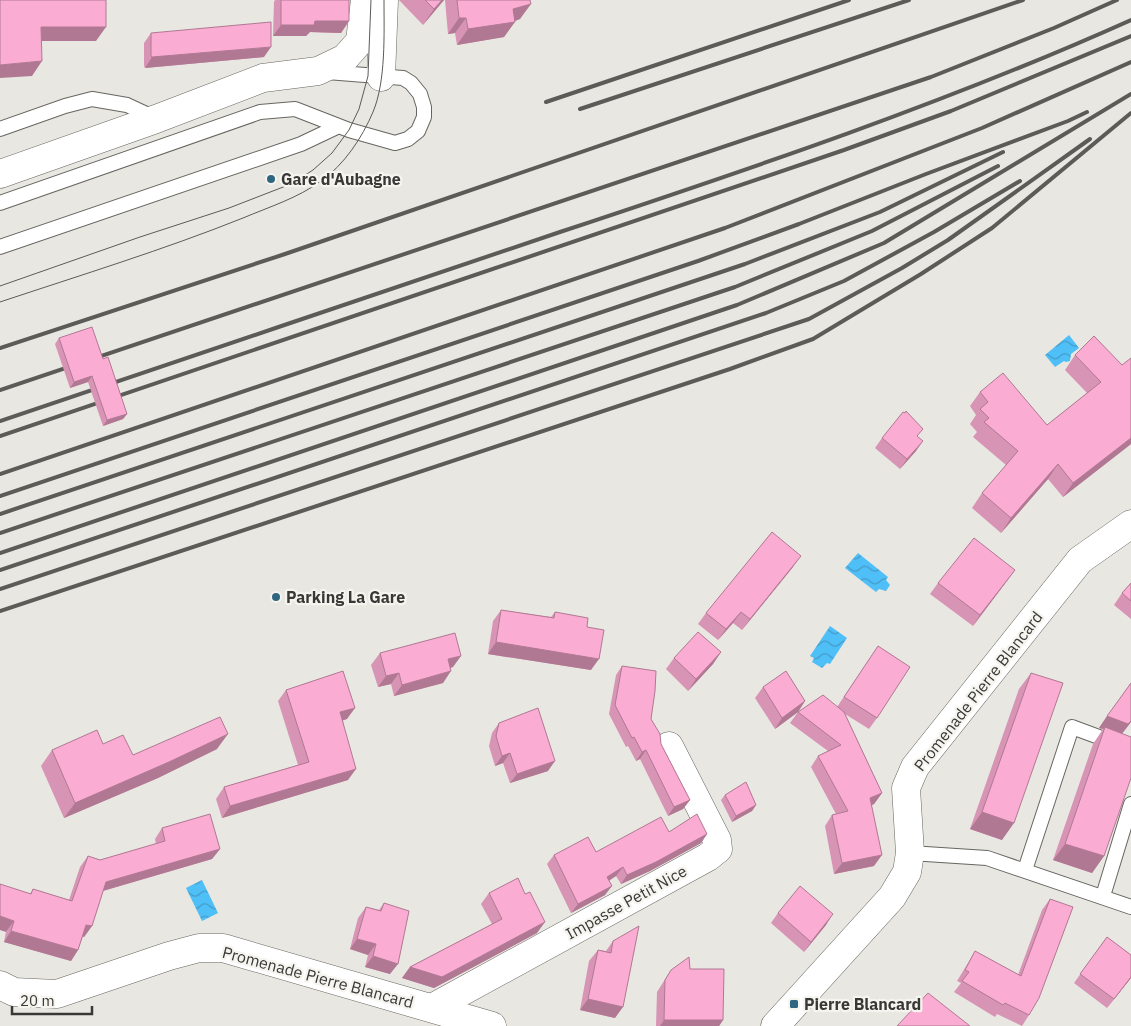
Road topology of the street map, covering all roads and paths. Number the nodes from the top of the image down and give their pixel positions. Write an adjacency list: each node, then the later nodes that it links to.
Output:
1 (365, 0): 3 (street)
2 (384, 0): 4 (street)
3 (318, 71): 4 (lane); 5 (street)
4 (381, 76): 6 (lane)
5 (156, 119): 7 (lane); 8 (street)
6 (339, 126): 9 (lane); 10 (lane)
7 (0, 129)
8 (0, 174)
9 (0, 203)
10 (0, 247)
11 (1131, 524): 15 (street, Promenade Pierre Blancard)
12 (669, 746): 20 (street, Impasse Petit Nice)
13 (1131, 749): 16 (lane)
14 (1131, 804): 17 (lane)
15 (910, 853): 16 (lane); 22 (street, Promenade Pierre Blancard)
16 (1025, 870): 17 (lane)
17 (1103, 896): 18 (lane)
18 (1131, 907)
19 (0, 985): 20 (street, Promenade Pierre Blancard)
20 (432, 1008): 21 (street, Promenade Pierre Blancard)
21 (492, 1026)
22 (775, 1026)

